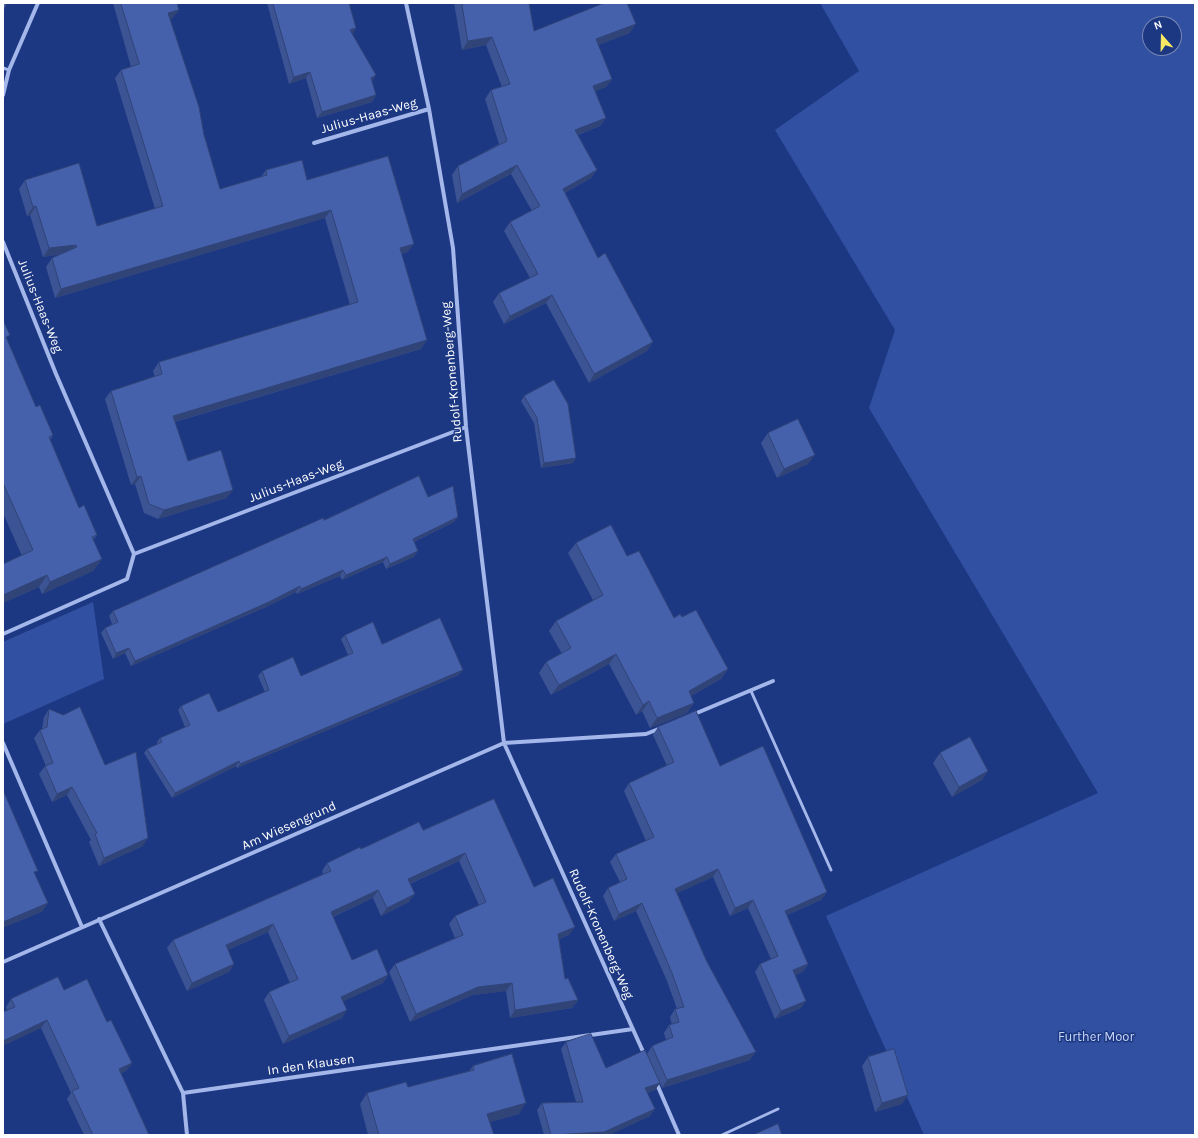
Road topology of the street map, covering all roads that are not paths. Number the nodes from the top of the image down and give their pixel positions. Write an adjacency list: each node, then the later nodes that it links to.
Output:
1 (38, 3): 4 (street)
2 (406, 3): 6 (street, Rudolf-Kronenberg-Weg)
3 (3, 68): 4 (lane)
4 (9, 70): 5 (street)
5 (3, 95)
6 (429, 109): 7 (street, Julius-Haas-Weg); 9 (street, Rudolf-Kronenberg-Weg)
7 (314, 143)
8 (3, 242): 10 (street, Julius-Haas-Weg)
9 (466, 427): 10 (street, Julius-Haas-Weg); 17 (street, Rudolf-Kronenberg-Weg)
10 (134, 554): 11 (street)
11 (3, 634)
12 (773, 682): 13 (street)
13 (751, 691): 14 (street); 18 (lane)
14 (688, 717)
15 (667, 726): 17 (street)
16 (3, 743): 20 (street)
17 (504, 743): 19 (street, Am Wiesengrund); 22 (street, Rudolf-Kronenberg-Weg)
18 (832, 870)
19 (99, 920): 20 (street, Am Wiesengrund); 25 (street)
20 (82, 927): 21 (street, Am Wiesengrund)
21 (3, 962)
22 (633, 1029): 23 (street, Rudolf-Kronenberg-Weg); 25 (street, In den Klausen)
23 (649, 1064)
24 (655, 1078): 28 (street)
25 (184, 1093): 27 (street)
26 (778, 1109): 29 (lane)
27 (187, 1135)
28 (679, 1135)
29 (722, 1135)

